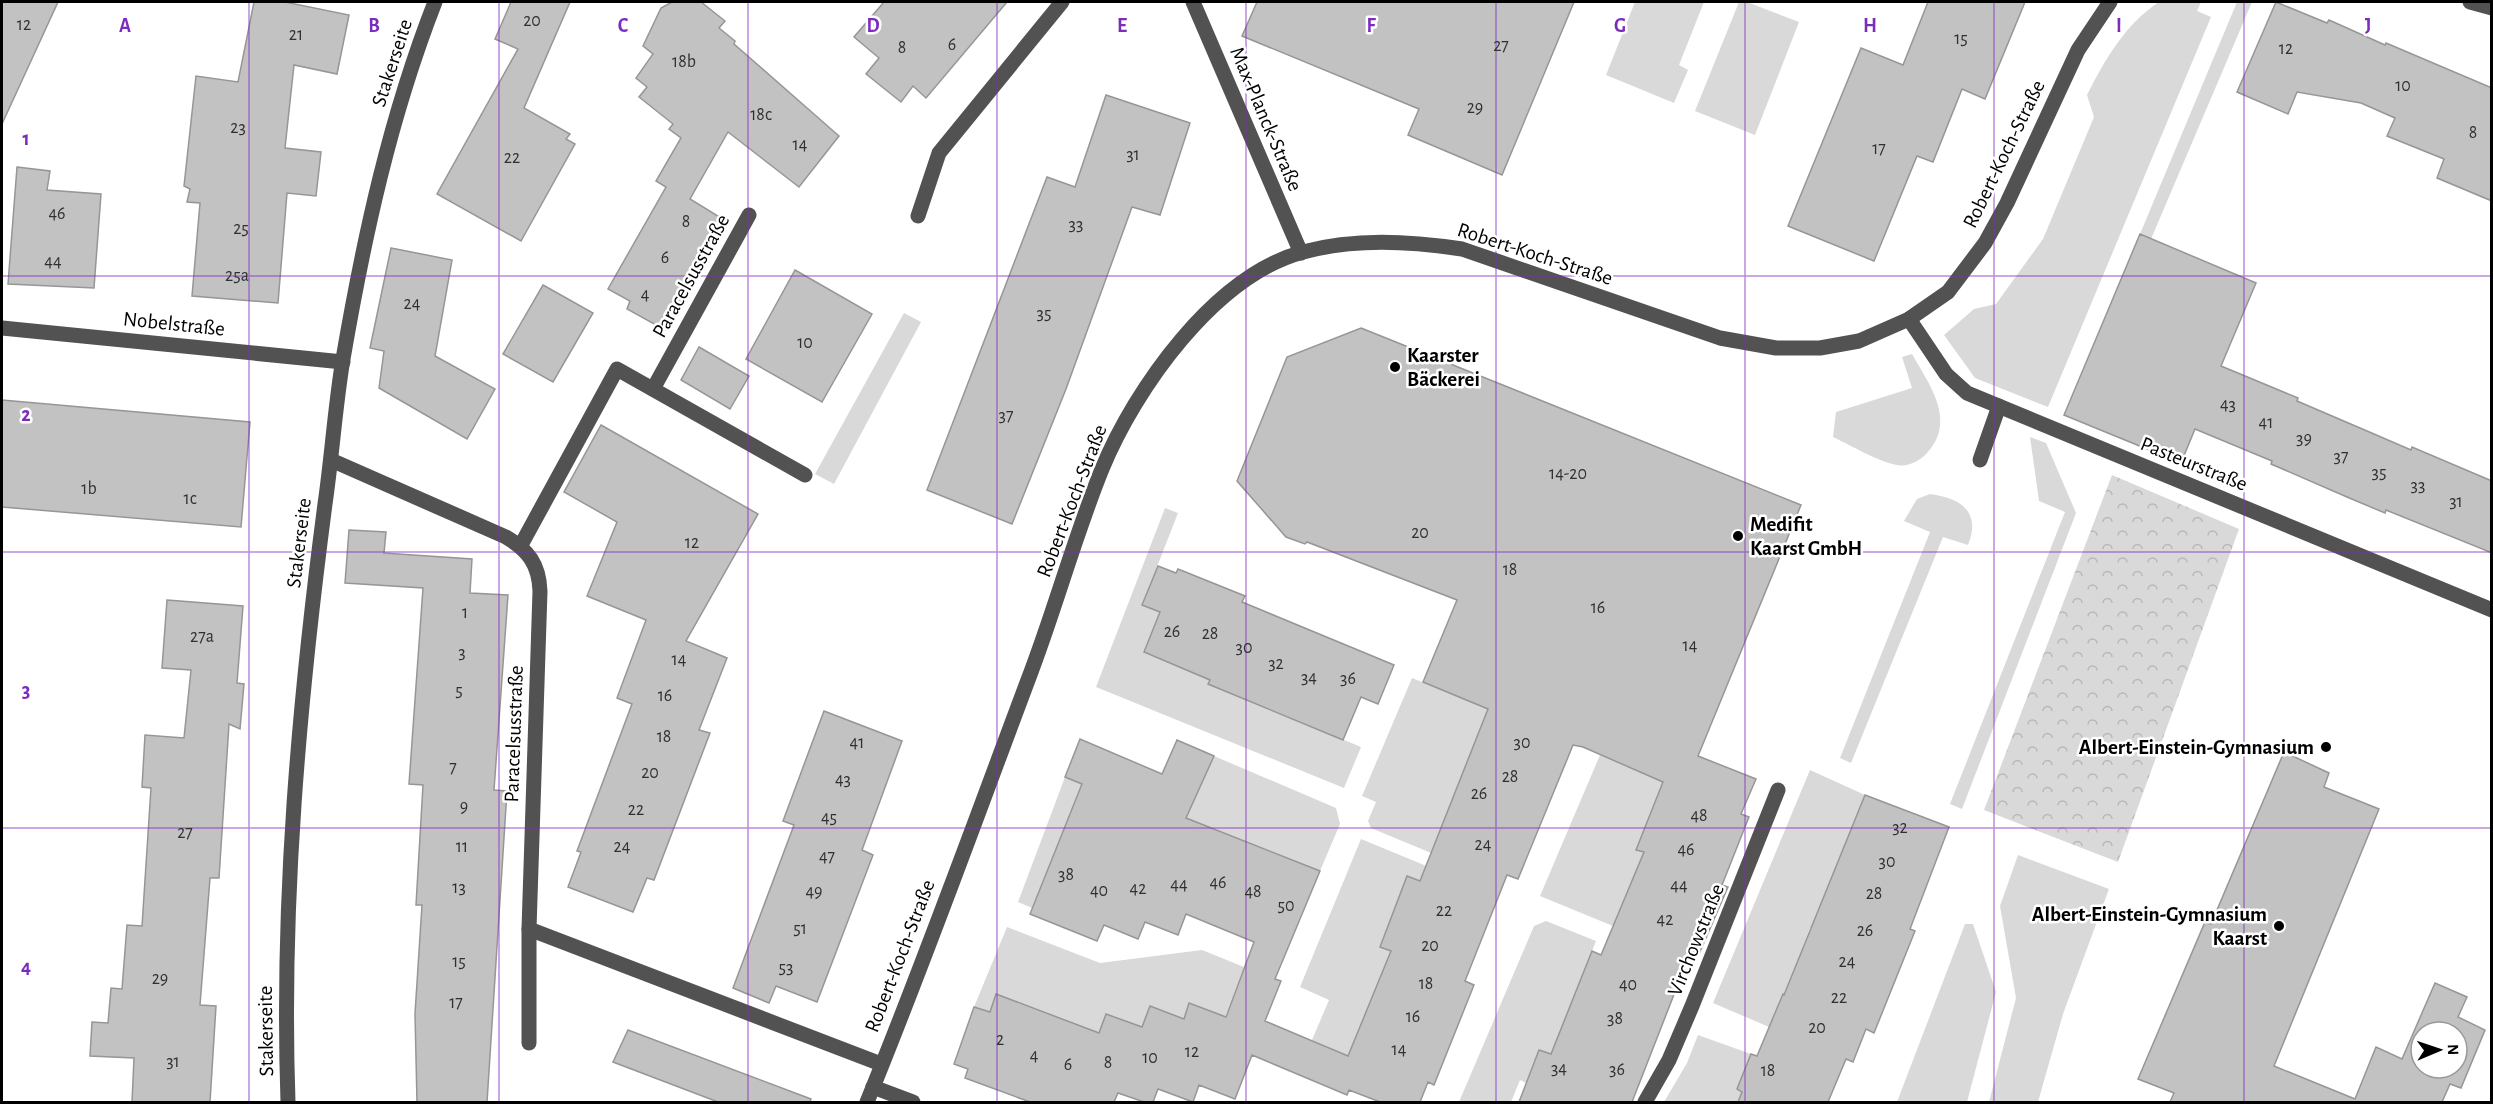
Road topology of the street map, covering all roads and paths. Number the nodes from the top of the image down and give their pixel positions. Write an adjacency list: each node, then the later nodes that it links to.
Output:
1 (435, 2): 12 (street, Stakerseite)
2 (1062, 2): 8 (street)
3 (1193, 2): 9 (street, Max-Planck-Straße)
4 (2110, 2): 10 (street, Robert-Koch-Straße)
5 (2470, 2): 6 (street)
6 (2492, 8)
7 (749, 215): 13 (street, Paracelsusstraße)
8 (918, 216)
9 (1301, 253): 10 (street, Robert-Koch-Straße); 23 (street, Robert-Koch-Straße)
10 (1909, 319): 14 (street, Pasteurstraße)
11 (2, 327): 12 (street, Nobelstraße)
12 (343, 362): 15 (street, Stakerseite)
13 (653, 389): 17 (street); 18 (street)
14 (1999, 406): 16 (street); 19 (street, Pasteurstraße)
15 (331, 460): 18 (street); 25 (street, Stakerseite)
16 (1980, 460)
17 (805, 475)
18 (521, 545): 21 (street, Paracelsusstraße)
19 (2492, 610)
20 (1778, 790): 28 (street, Virchowstraße)
21 (529, 929): 22 (street, Paracelsusstraße); 23 (street)
22 (529, 1042)
23 (881, 1064): 24 (street, Robert-Koch-Straße)
24 (873, 1087): 26 (street, Robert-Koch-Straße); 27 (street)
25 (288, 1102)
26 (867, 1102)
27 (913, 1102)
28 (1645, 1102)

